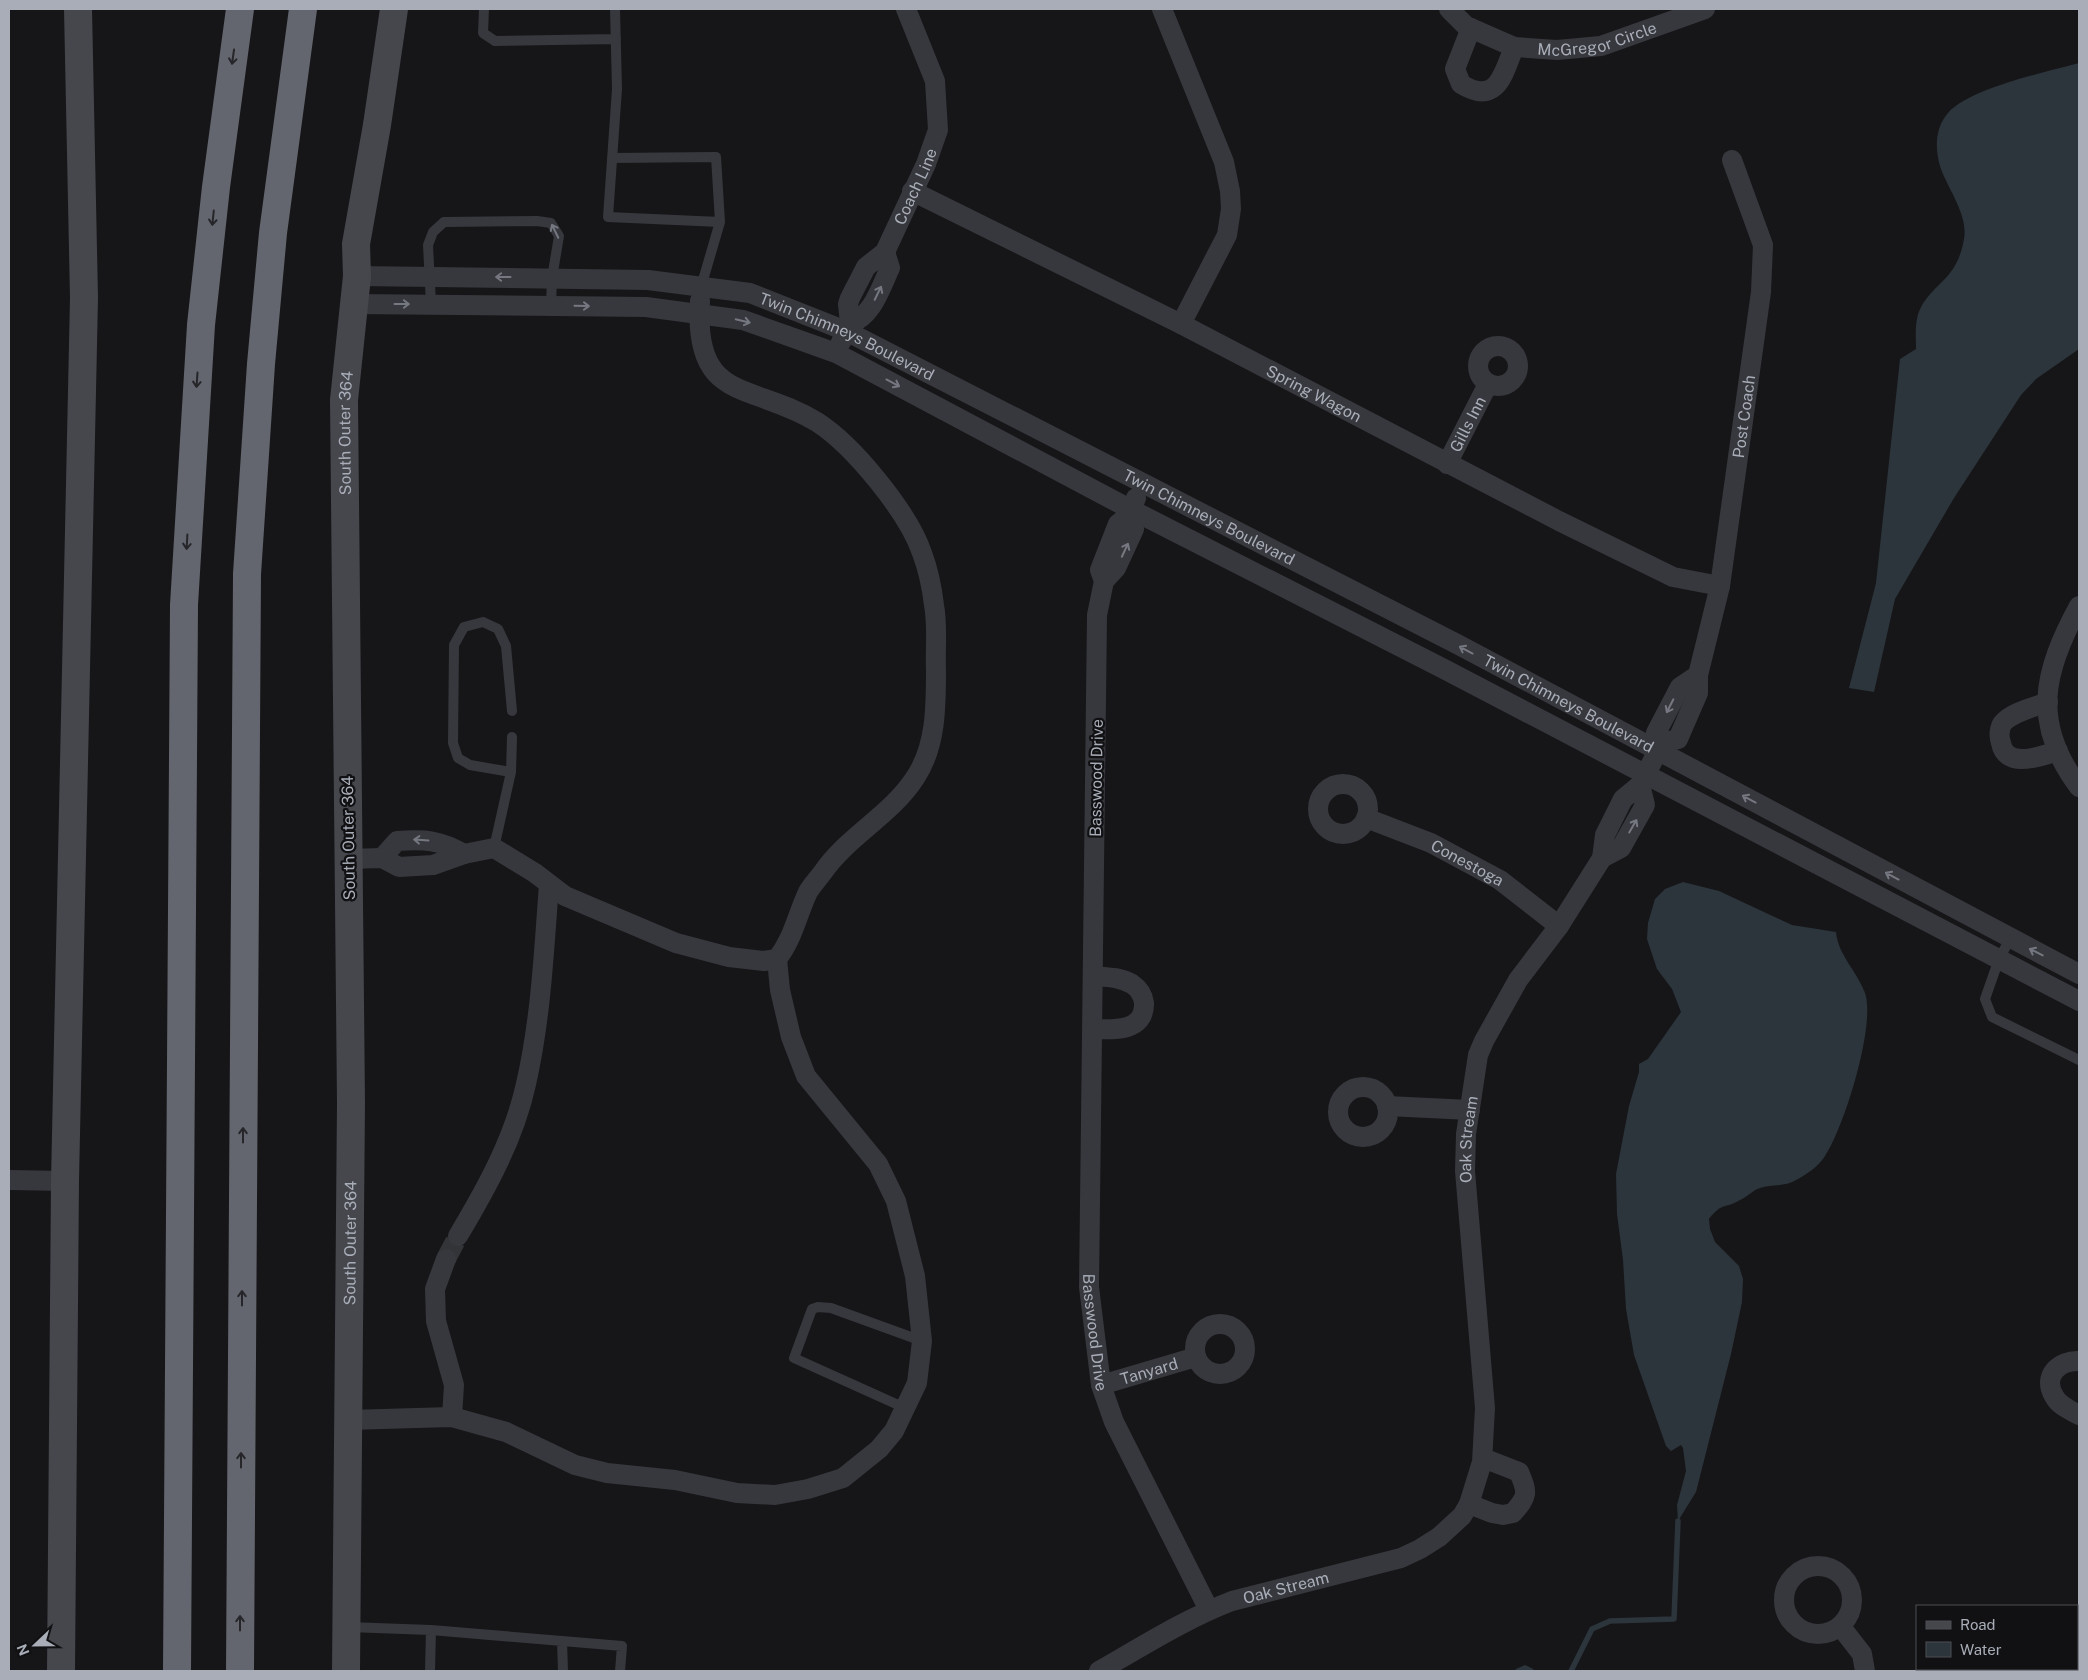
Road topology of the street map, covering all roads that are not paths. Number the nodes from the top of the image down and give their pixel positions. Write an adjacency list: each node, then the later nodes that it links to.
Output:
1 (78, 9): 59 (street)
2 (240, 9): 78 (highway, one-way to 78)
3 (303, 9): 79 (highway, one-way to 3)
4 (394, 9): 18 (street, South Outer 364)
5 (484, 9): 12 (lane)
6 (615, 9): 12 (lane)
7 (906, 9): 16 (street, Coach Line)
8 (1162, 9): 26 (street)
9 (1449, 9): 11 (street, McGregor Circle)
10 (1705, 9): 13 (street, McGregor Circle)
11 (1471, 28): 13 (street, McGregor Circle); 13 (street, McGregor Circle)
12 (616, 39): 14 (lane)
13 (1514, 46)
14 (612, 158): 17 (lane); 17 (lane)
15 (1732, 160): 33 (street, Post Coach)
16 (912, 191): 26 (street, Spring Wagon); 27 (street, Coach Line)
17 (720, 222): 21 (lane)
18 (357, 276): 19 (street, Twin Chimneys Boulevard); 22 (street, South Outer 364)
19 (428, 276): 20 (street, Twin Chimneys Boulevard, one-way to 19); 20 (lane, one-way to 19); 23 (lane)
20 (552, 278): 21 (street, Twin Chimneys Boulevard); 24 (lane)
21 (701, 287): 25 (street); 27 (street, Twin Chimneys Boulevard)
22 (353, 304): 23 (street, Twin Chimneys Boulevard, one-way to 23); 45 (street, South Outer 364)
23 (431, 304): 24 (street, Twin Chimneys Boulevard)
24 (551, 305): 25 (street, Twin Chimneys Boulevard, one-way to 25)
25 (699, 314): 28 (street, Twin Chimneys Boulevard, one-way to 28); 49 (street)
26 (1181, 324): 30 (street, Spring Wagon)
27 (848, 327): 28 (street); 31 (street, Twin Chimneys Boulevard)
28 (836, 353): 32 (street, Twin Chimneys Boulevard, one-way to 32)
29 (1488, 384): 30 (street, Gills Inn)
30 (1447, 464): 33 (street, Spring Wagon)
31 (1143, 485): 32 (street, Basswood Drive); 38 (street, Twin Chimneys Boulevard, one-way to 31)
32 (1130, 512): 41 (street, Twin Chimneys Boulevard); 52 (street, Basswood Drive)
33 (1720, 586): 38 (street, Post Coach)
34 (2079, 606): 35 (street)
35 (2048, 702): 39 (street); 39 (street)
36 (512, 711): 40 (lane)
37 (512, 737): 40 (lane)
38 (1661, 747): 41 (street); 48 (street, Twin Chimneys Boulevard, one-way to 38)
39 (2058, 750): 42 (street)
40 (511, 772): 44 (lane)
41 (1643, 780): 47 (street, Oak Stream); 50 (street, Twin Chimneys Boulevard)
42 (2079, 787)
43 (1366, 818): 47 (street, Conestoga)
44 (494, 848): 45 (street); 46 (street)
45 (348, 859): 69 (street, South Outer 364)
46 (549, 884): 49 (street); 60 (street)
47 (1559, 926): 57 (street, Oak Stream)
48 (2010, 939): 50 (lane); 51 (street, Twin Chimneys Boulevard, one-way to 48)
49 (777, 959): 62 (street)
50 (1999, 959): 53 (street, Twin Chimneys Boulevard); 55 (lane)
51 (2079, 974)
52 (1094, 976): 54 (street, Basswood Drive); 54 (street)
53 (2079, 1001)
54 (1093, 1029): 65 (street, Basswood Drive)
55 (2079, 1060)
56 (1387, 1106): 57 (street)
57 (1470, 1110): 70 (street, Oak Stream)
58 (9, 1180): 59 (street)
59 (65, 1181): 77 (street)
60 (458, 1236)
61 (446, 1259): 68 (street)
62 (922, 1341): 66 (street); 66 (lane)
63 (1196, 1357): 65 (street, Tanyard)
64 (2079, 1361): 67 (street)
65 (1101, 1385): 72 (street, Basswood Drive)
66 (905, 1408): 68 (street)
67 (2079, 1415)
68 (452, 1417): 69 (street)
69 (348, 1420): 74 (street, South Outer 364)
70 (1483, 1458): 71 (street, Oak Stream); 71 (street)
71 (1469, 1504): 72 (street, Oak Stream)
72 (1209, 1610): 84 (street, Oak Stream)
73 (1840, 1626): 85 (street)
74 (347, 1627): 75 (lane); 80 (street, South Outer 364)
75 (431, 1630): 76 (lane); 81 (lane)
76 (562, 1641): 82 (lane); 83 (lane)
77 (61, 1671)
78 (177, 1671)
79 (240, 1671)
80 (346, 1671)
81 (430, 1671)
82 (563, 1671)
83 (620, 1671)
84 (1099, 1671)
85 (1865, 1671)

